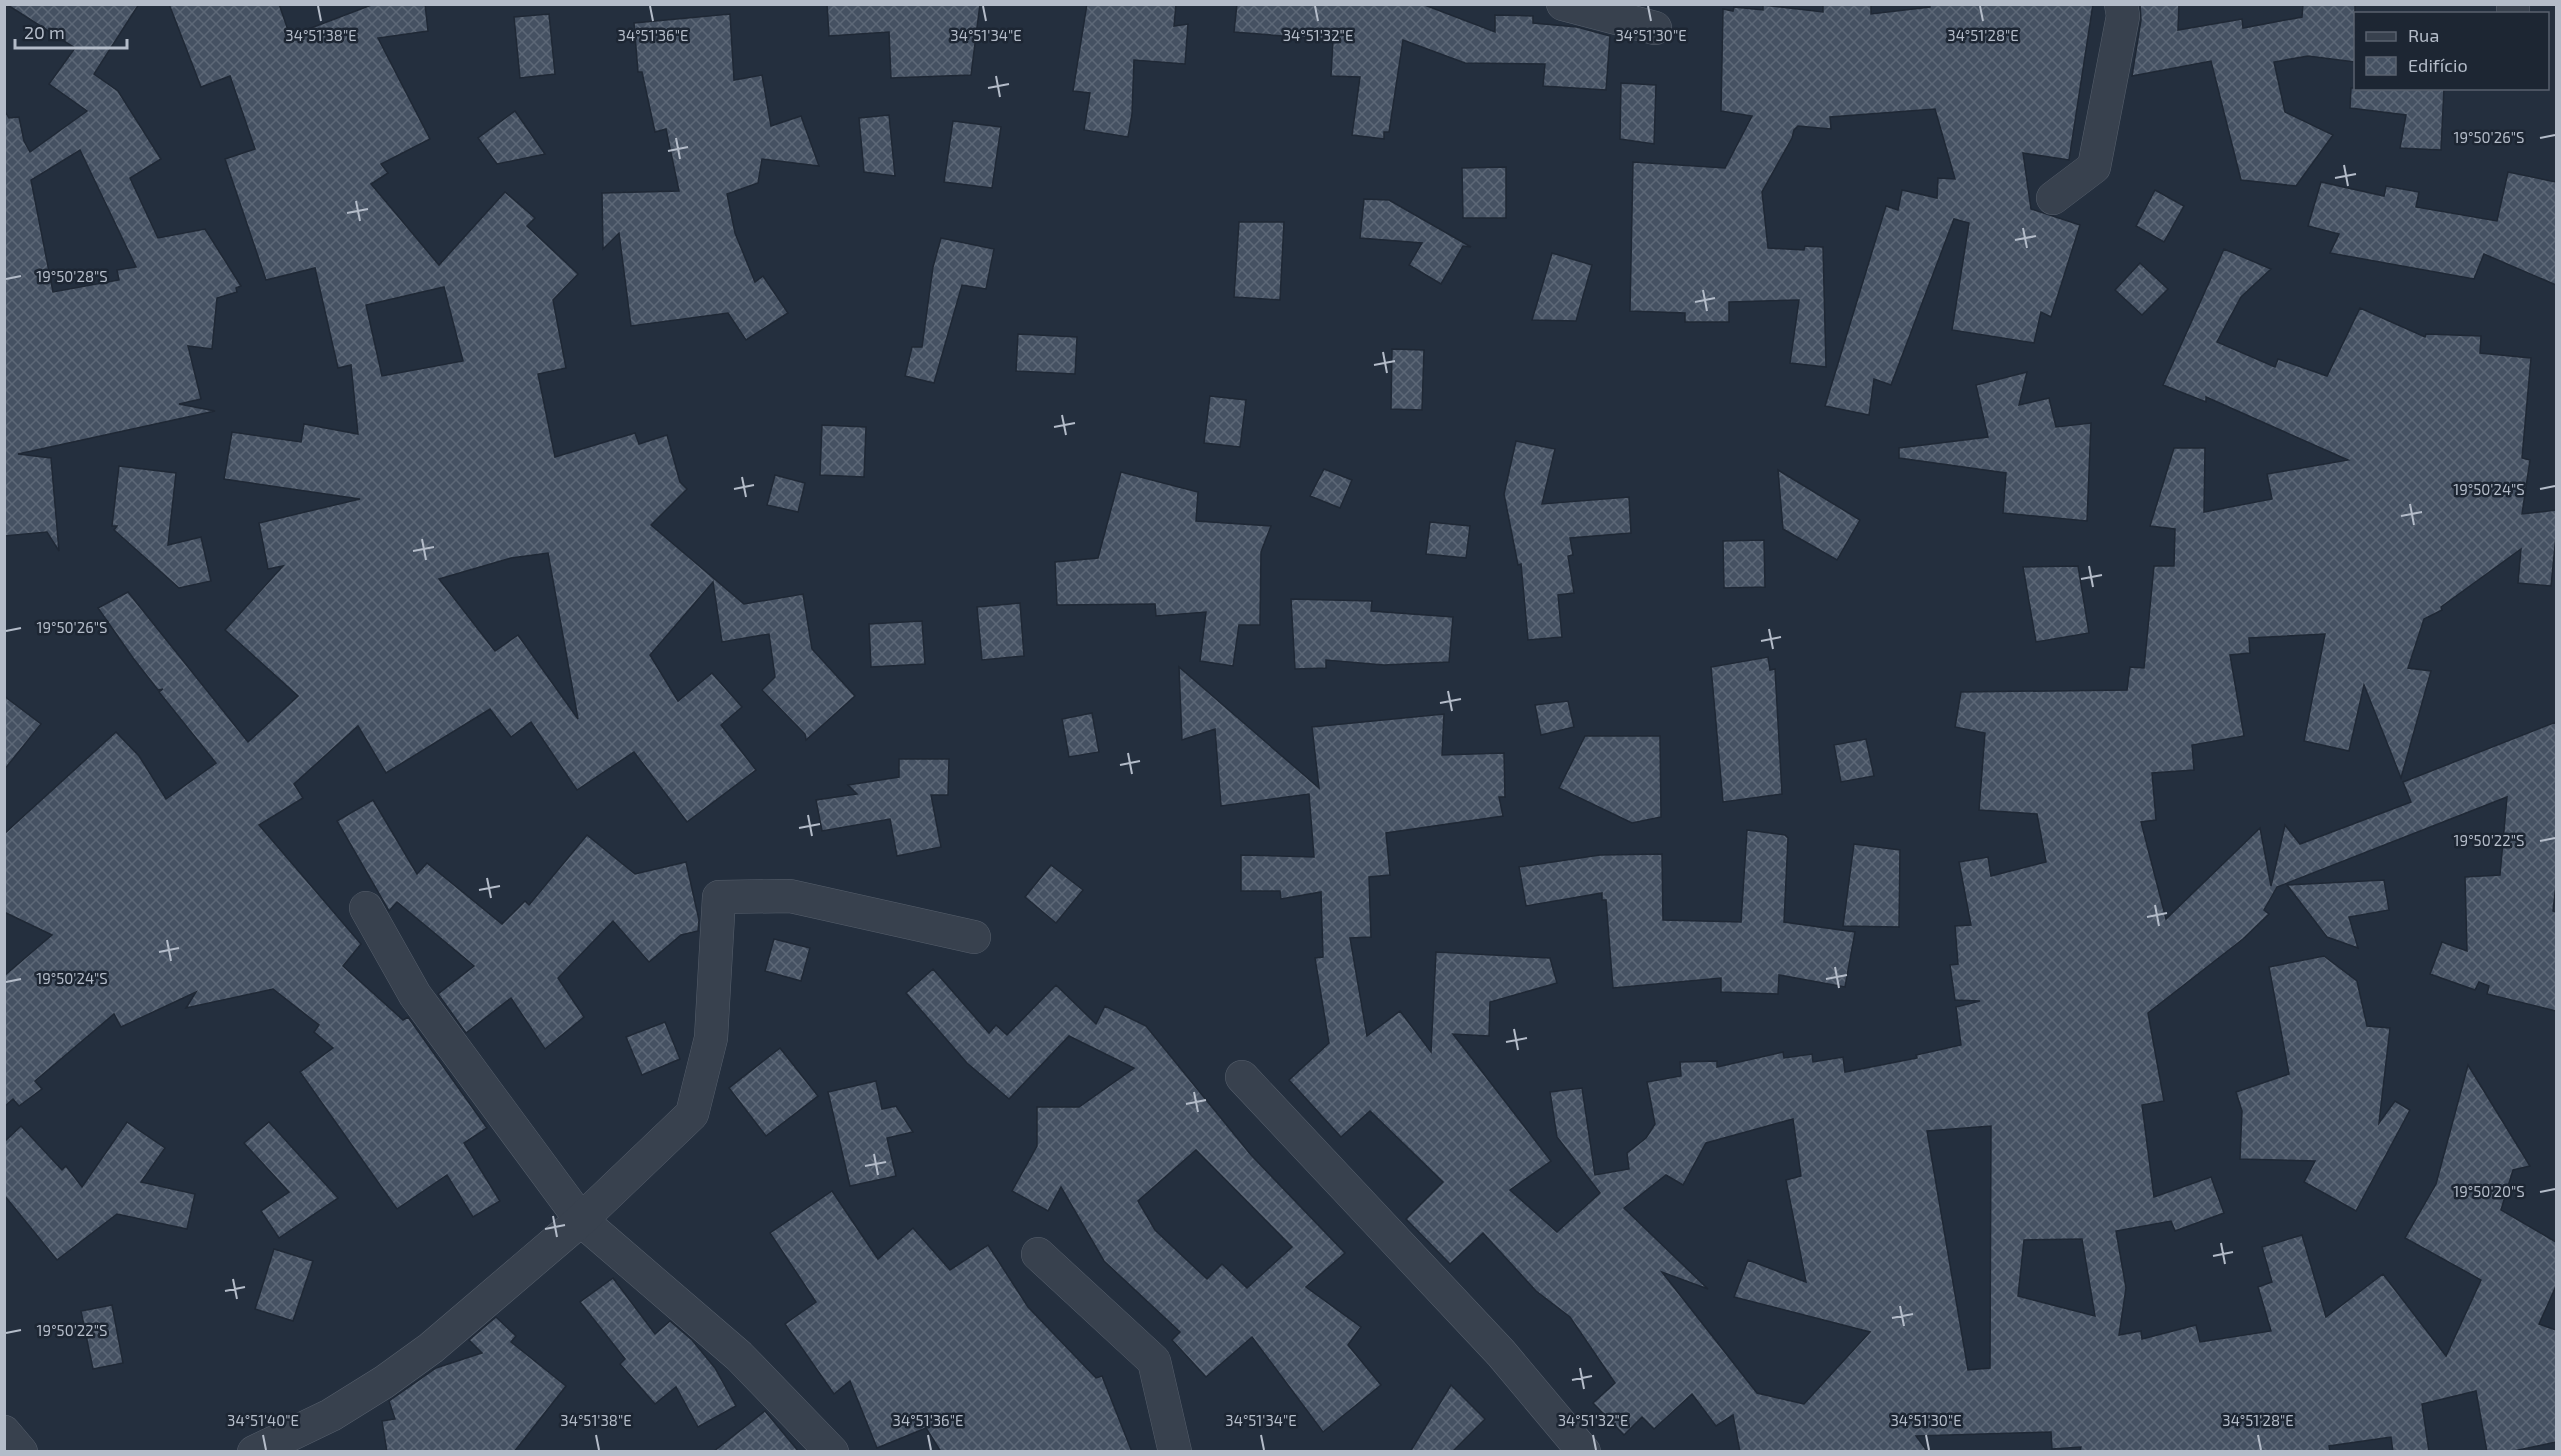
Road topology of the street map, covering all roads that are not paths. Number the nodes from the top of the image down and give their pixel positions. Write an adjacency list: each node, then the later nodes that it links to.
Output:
1 (1563, 4): 3 (street)
2 (2121, 4): 4 (street)
3 (1655, 28)
4 (2054, 198)
5 (366, 908): 8 (street)
6 (974, 937): 8 (street)
7 (1242, 1077): 15 (street)
8 (581, 1220): 12 (street); 13 (street)
9 (1038, 1254): 14 (street)
10 (4, 1432): 11 (street)
11 (21, 1452)
12 (254, 1452)
13 (832, 1452)
14 (1175, 1452)
15 (1584, 1452)

